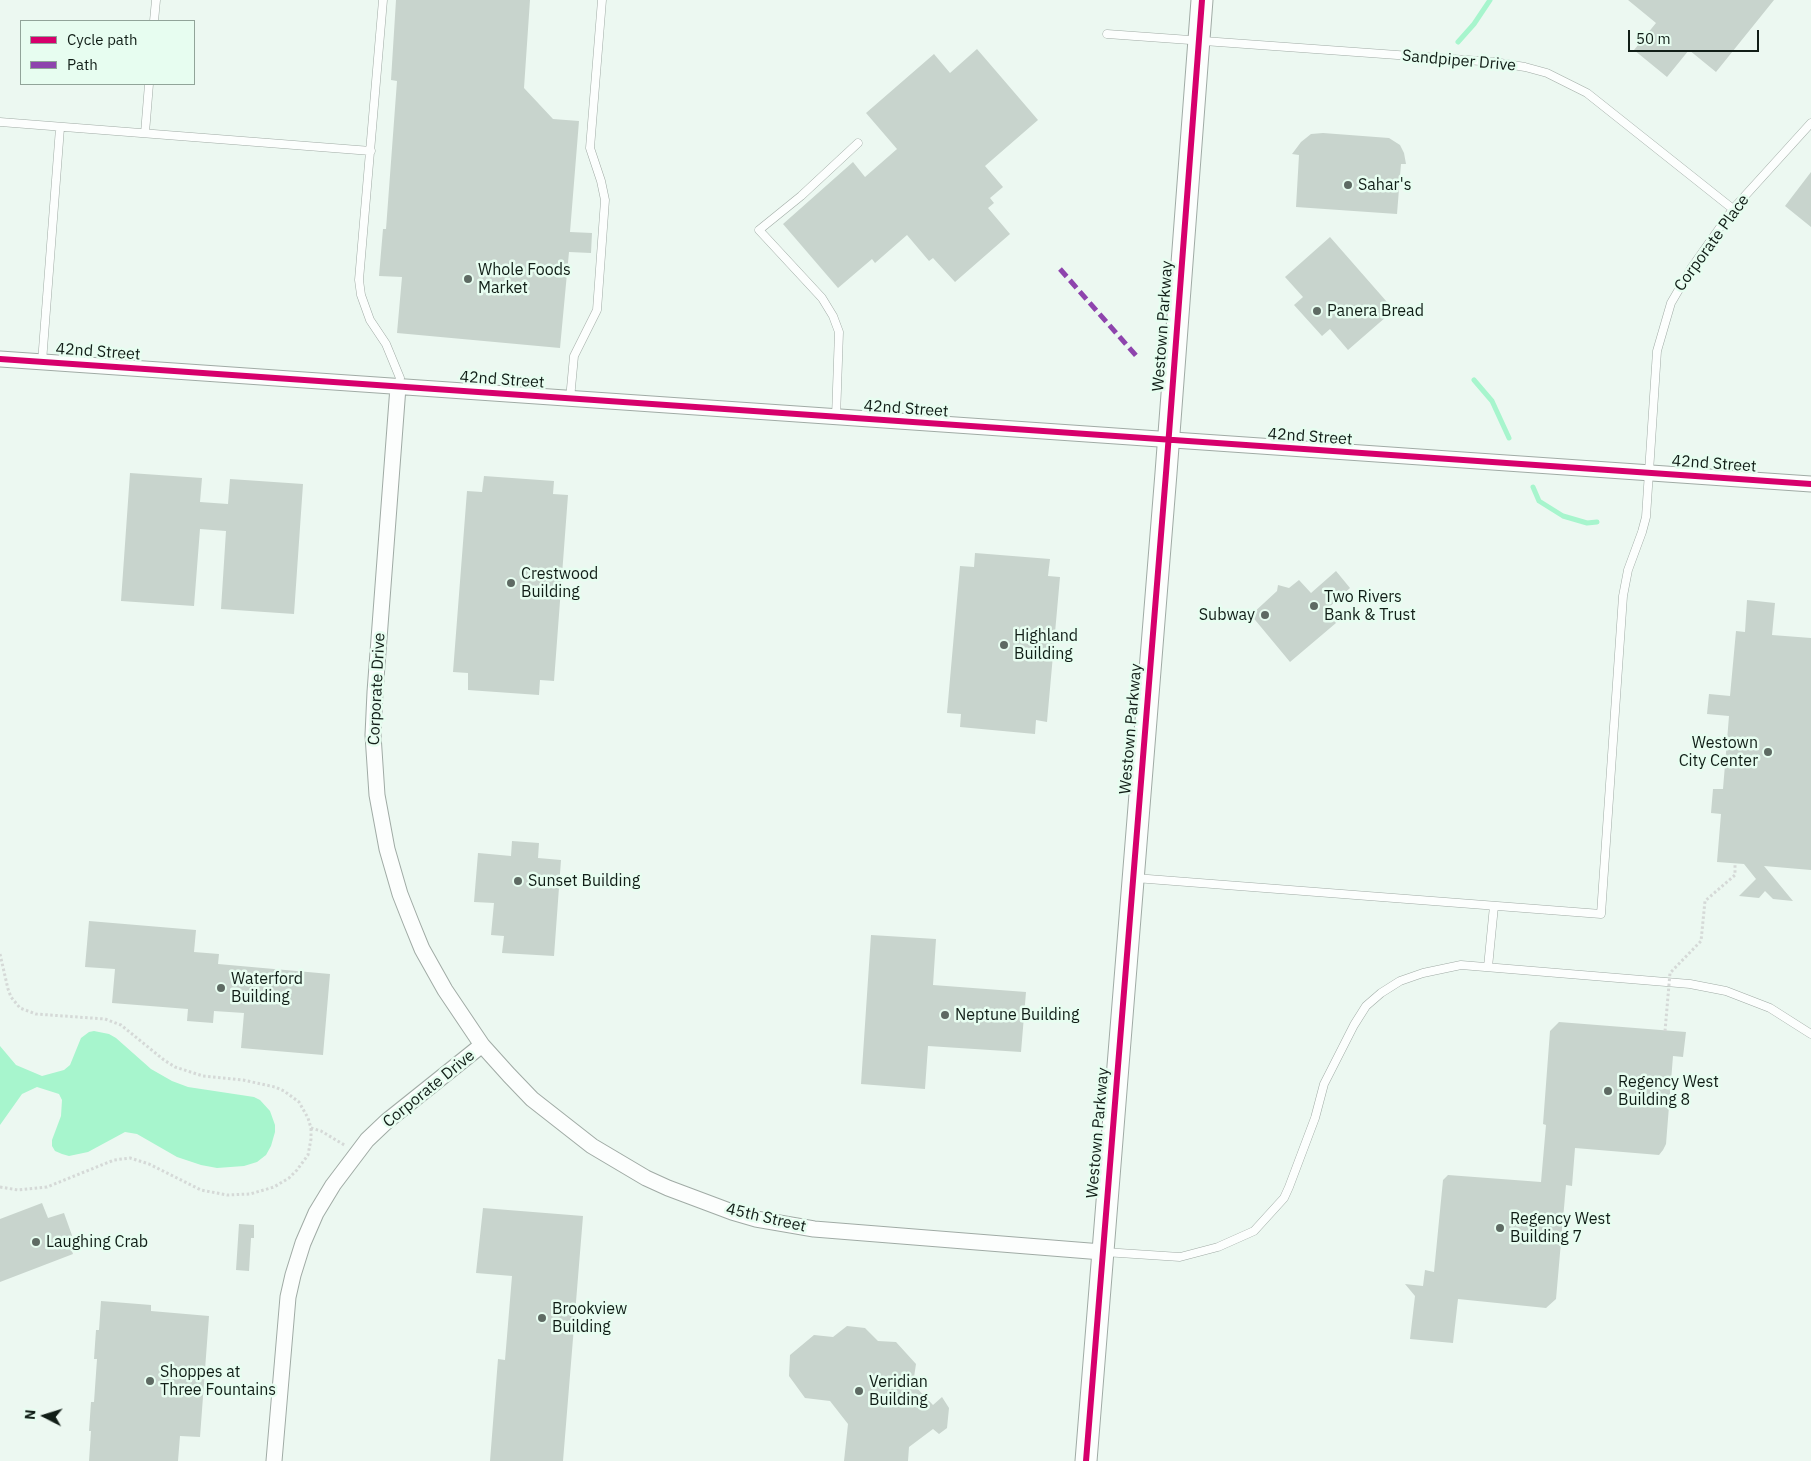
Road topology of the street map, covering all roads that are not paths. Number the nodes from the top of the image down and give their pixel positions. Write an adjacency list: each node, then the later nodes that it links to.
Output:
1 (156, 0): 5 (lane)
2 (382, 0): 14 (lane)
3 (602, 0): 19 (lane)
4 (1202, 0): 7 (street, Westown Parkway)
5 (154, 20)
6 (1107, 34): 7 (lane, Sandpiper Drive)
7 (1199, 41): 15 (lane, Sandpiper Drive); 21 (street, Westown Parkway)
8 (149, 85): 12 (lane)
9 (0, 122): 11 (lane)
10 (1811, 123): 15 (lane, Corporate Place)
11 (60, 128): 12 (lane); 17 (lane)
12 (145, 132): 14 (lane)
13 (858, 143): 20 (lane)
14 (371, 150): 18 (lane)
15 (1733, 209): 22 (lane, Corporate Place)
16 (0, 359): 17 (street, 42nd Street)
17 (42, 362): 18 (street, 42nd Street)
18 (398, 387): 19 (street, 42nd Street); 28 (street, Corporate Drive)
19 (570, 399): 20 (street, 42nd Street)
20 (836, 418): 21 (street, 42nd Street)
21 (1168, 441): 22 (street, 42nd Street); 24 (street, Westown Parkway)
22 (1648, 474): 23 (street, 42nd Street); 25 (lane, Corporate Place)
23 (1811, 484)
24 (1133, 878): 25 (lane); 29 (street, Westown Parkway)
25 (1494, 906): 26 (lane)
26 (1488, 967): 27 (lane); 29 (lane)
27 (1811, 1034)
28 (482, 1045): 29 (street, 45th Street); 30 (street, Corporate Drive)
29 (1102, 1252): 31 (street, Westown Parkway)
30 (274, 1461)
31 (1086, 1461)

